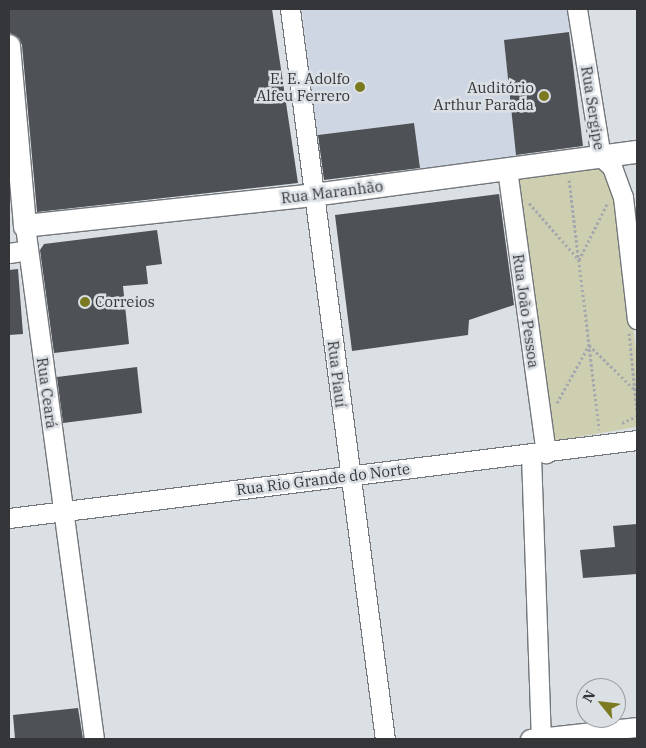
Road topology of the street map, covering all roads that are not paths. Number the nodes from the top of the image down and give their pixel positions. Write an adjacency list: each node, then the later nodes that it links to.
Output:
1 (290, 9): 7 (street, Rua Piauí)
2 (577, 9): 5 (street, Rua Sergipe)
3 (9, 46): 8 (main road, Rua Ceará)
4 (637, 152): 5 (main road, Rua Maranhão)
5 (600, 157): 6 (main road, Rua Maranhão); 11 (street, Rua Sergipe)
6 (507, 169): 7 (main road, Rua Maranhão); 13 (street, Rua João Pessoa)
7 (314, 195): 8 (main road, Rua Maranhão); 14 (street, Rua Piauí)
8 (25, 226): 9 (street, Rua Ceará)
9 (28, 250): 10 (street); 15 (street, Rua Ceará)
10 (9, 253)
11 (633, 325)
12 (637, 440): 13 (street, Rua Rio Grande do Norte)
13 (538, 454): 14 (street, Rua Rio Grande do Norte); 20 (street, Rua João Pessoa)
14 (350, 476): 15 (street, Rua Rio Grande do Norte); 19 (street, Rua Piauí)
15 (63, 512): 16 (street, Rua Rio Grande do Norte); 18 (street, Rua Ceará)
16 (9, 518)
17 (637, 727): 20 (street)
18 (94, 739)
19 (385, 739)
20 (538, 739)

